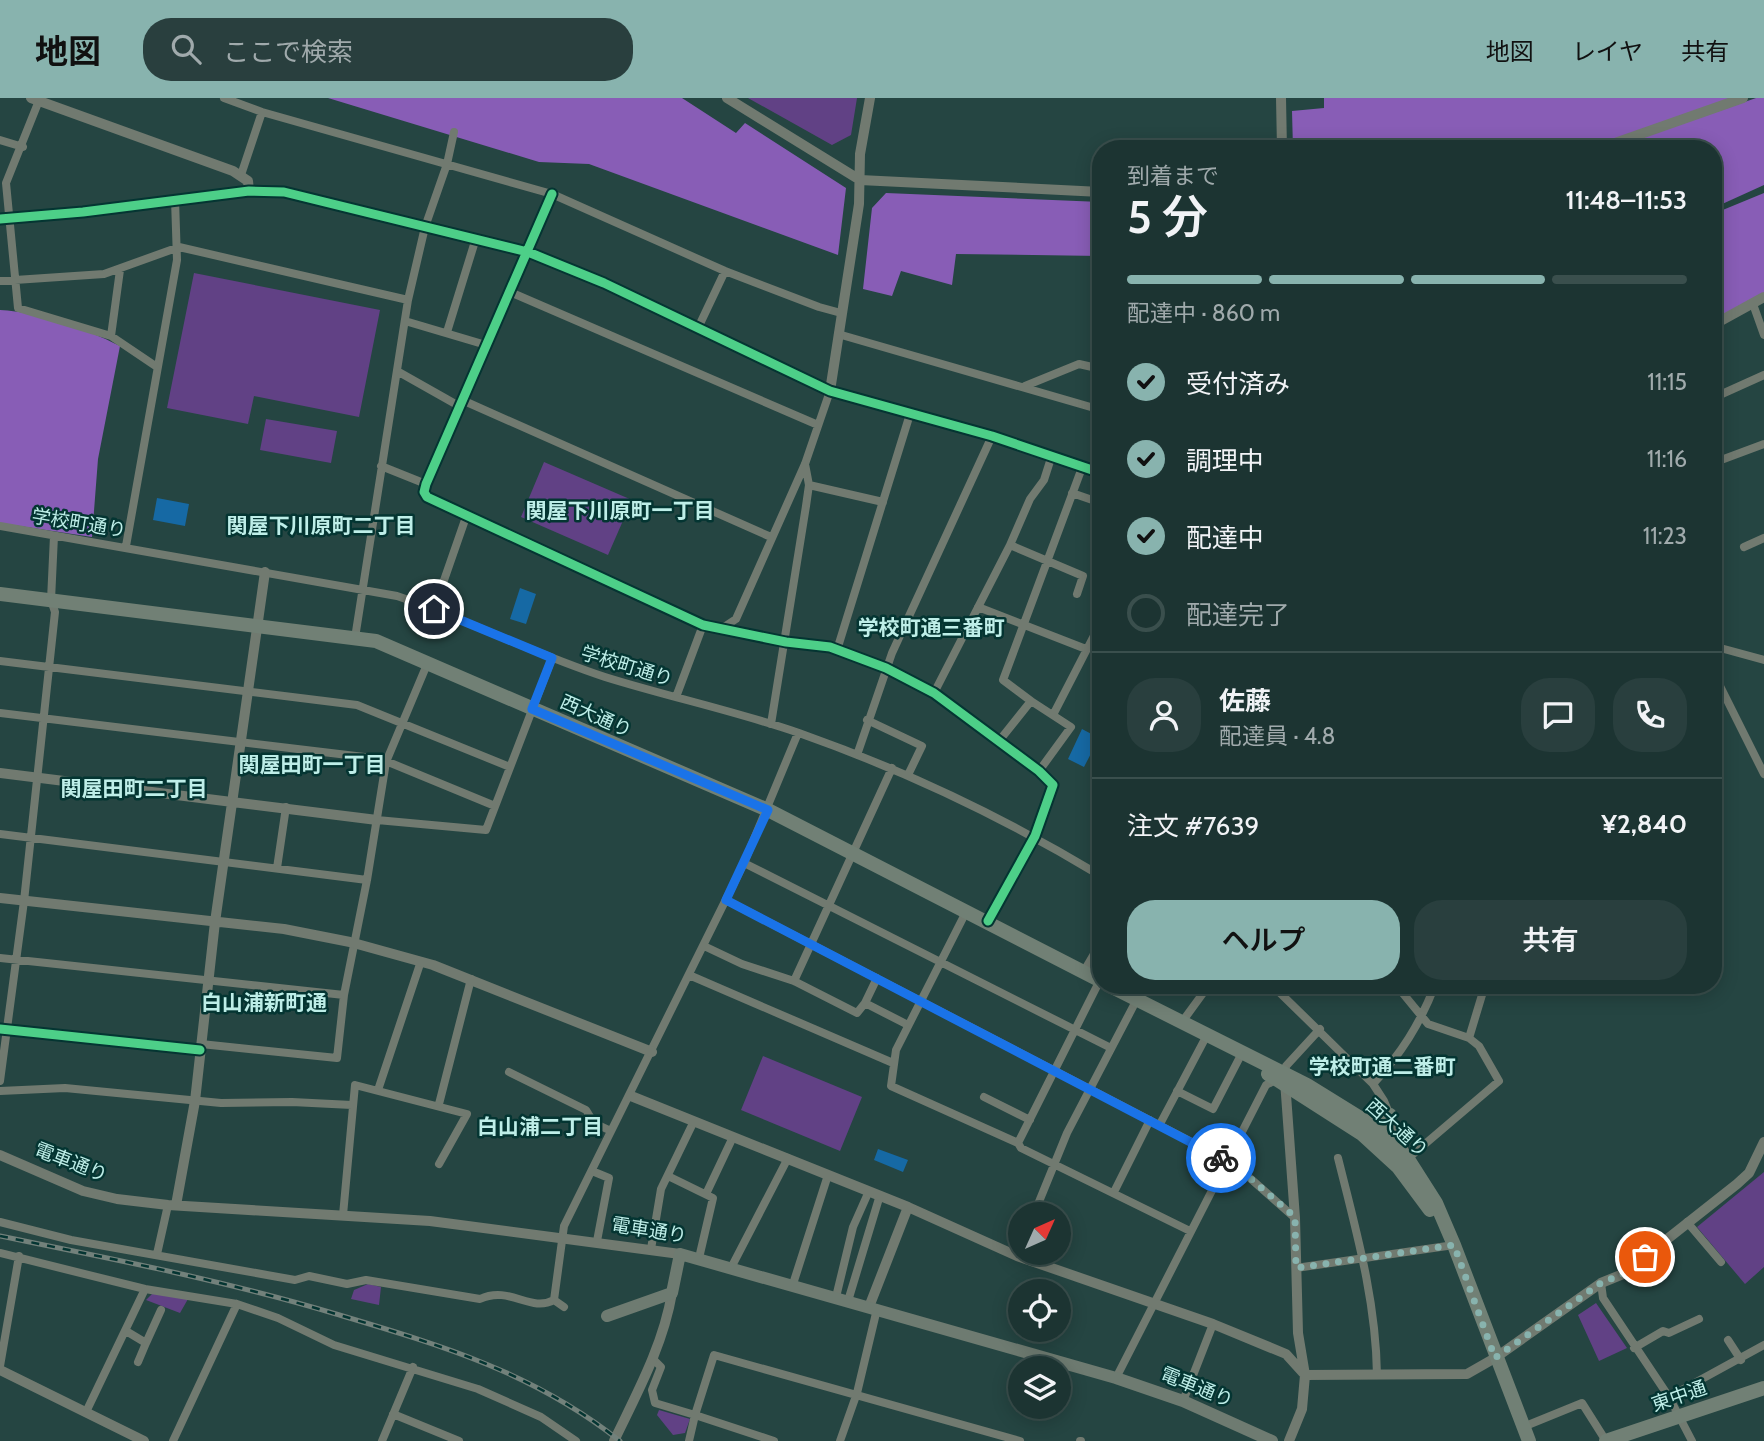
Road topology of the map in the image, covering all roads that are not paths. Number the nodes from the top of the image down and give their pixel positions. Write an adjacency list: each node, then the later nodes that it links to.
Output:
1 (224, 98): 7 (street)
2 (727, 98): 15 (street)
3 (870, 98): 15 (street)
4 (1281, 98): 10 (street)
5 (1743, 98): 11 (street)
6 (37, 99): 12 (street); 14 (street)
7 (262, 112): 13 (street); 14 (street)
8 (454, 132): 13 (street)
9 (0, 140): 12 (street)
10 (1282, 140)
11 (1624, 140)
12 (23, 148): 20 (street)
13 (447, 164): 18 (street); 21 (street)
14 (240, 175): 16 (street)
15 (860, 180): 17 (street); 33 (street)
16 (249, 191): 19 (street); 21 (street)
17 (1092, 192)
18 (552, 194): 24 (street); 26 (street)
19 (176, 199): 20 (street); 23 (street)
20 (5, 218): 28 (street)
21 (425, 226): 22 (street); 31 (street)
22 (476, 239): 24 (street); 37 (street)
23 (179, 247): 25 (street); 31 (street); 42 (street)
24 (528, 252): 29 (street); 36 (street)
25 (120, 270): 28 (street); 40 (street)
26 (725, 271): 33 (street); 36 (street)
27 (0, 281): 28 (street)
28 (15, 281): 40 (street)
29 (510, 292): 41 (street); 52 (street)
30 (1764, 297): 32 (street)
31 (408, 300): 35 (street)
32 (1753, 304): 34 (street); 39 (street)
33 (841, 313): 38 (street)
34 (1722, 320)
35 (405, 321): 37 (street); 44 (street)
36 (698, 328): 47 (street)
37 (447, 332): 41 (street)
38 (838, 334): 46 (street); 47 (street)
39 (1764, 335)
40 (111, 336): 42 (street)
41 (486, 345): 49 (street)
42 (157, 367): 72 (street)
43 (1092, 367): 46 (street)
44 (397, 370): 49 (street); 59 (street)
45 (1764, 375): 48 (street)
46 (1025, 386): 50 (street)
47 (830, 391): 51 (street); 52 (street)
48 (1722, 394)
49 (461, 403): 61 (street); 69 (street)
50 (1092, 407)
51 (910, 414): 53 (street); 65 (street)
52 (818, 425): 57 (street)
53 (992, 436): 55 (street); 97 (street)
54 (1764, 444): 56 (street)
55 (1052, 455): 58 (street); 71 (street)
56 (1722, 460)
57 (805, 464): 62 (street); 69 (street)
58 (1083, 465): 60 (street); 63 (street)
59 (381, 466): 61 (street); 76 (street)
60 (1092, 469)
61 (426, 484): 66 (street)
62 (809, 485): 65 (street); 88 (street)
63 (1072, 493): 64 (street); 74 (street)
64 (1092, 500)
65 (883, 502): 91 (street)
66 (466, 517): 81 (street); 82 (street)
67 (0, 526): 68 (street, 学校町通り)
68 (54, 536): 72 (street, 学校町通り); 79 (street)
69 (771, 537): 85 (street)
70 (1764, 538): 73 (street)
71 (1010, 545): 74 (street); 80 (street)
72 (126, 546): 75 (street, 学校町通り)
73 (1744, 547)
74 (1048, 560): 78 (street); 83 (street)
75 (265, 572): 76 (street, 学校町通り); 84 (street)
76 (362, 588): 81 (street, 学校町通り); 86 (street)
77 (0, 594): 79 (highway, 西大通り)
78 (1077, 594)
79 (51, 600): 84 (highway, 西大通り); 96 (street)
80 (978, 607): 83 (street); 100 (street)
81 (434, 609): 92 (street, 学校町通り)
82 (703, 625): 85 (street); 101 (street)
83 (1023, 625): 90 (street); 102 (street)
84 (258, 626): 86 (highway, 西大通り); 99 (street)
85 (721, 629): 88 (street)
86 (355, 638): 95 (highway, 西大通り)
87 (1092, 638): 90 (street)
88 (786, 642): 91 (street); 109 (street)
89 (1722, 648): 93 (street)
90 (1086, 649): 105 (street)
91 (837, 650): 97 (street)
92 (552, 658): 101 (street, 学校町通り); 103 (street)
93 (1764, 660)
94 (0, 661): 96 (street)
95 (428, 662): 103 (highway, 西大通り); 108 (street)
96 (49, 666): 99 (street); 106 (street)
97 (886, 668): 100 (street); 107 (street)
98 (1722, 690): 119 (street)
99 (248, 692): 108 (street); 112 (street)
100 (934, 693): 111 (street)
101 (676, 697): 109 (street, 学校町通り)
102 (1031, 701): 105 (street); 111 (street)
103 (532, 709): 115 (street); 125 (highway, 西大通り)
104 (0, 713): 106 (street)
105 (1053, 715): 117 (street)
106 (43, 717): 112 (street); 121 (street)
107 (867, 720): 113 (street); 120 (street)
108 (402, 723): 114 (street); 115 (street)
109 (771, 724): 110 (street, 学校町通り)
110 (798, 733): 113 (street, 学校町通り); 125 (street)
111 (999, 741): 117 (street)
112 (240, 744): 114 (street); 122 (street)
113 (857, 755): 116 (street, 学校町通り)
114 (386, 762): 123 (street); 126 (street)
115 (510, 767): 123 (street)
116 (892, 768): 120 (street, 学校町通り); 130 (street)
117 (1039, 771): 128 (street)
118 (0, 773): 121 (street)
119 (1764, 774)
120 (908, 775): 128 (street, 学校町通り)
121 (36, 777): 122 (street); 129 (street)
122 (231, 801): 124 (street); 131 (street)
123 (495, 806): 126 (street)
124 (286, 807): 126 (street); 133 (street)
125 (768, 810): 130 (highway, 西大通り); 132 (street)
126 (377, 820): 135 (street)
127 (0, 834): 129 (street)
128 (1035, 836): 134 (street, 学校町通り); 141 (street)
129 (30, 837): 131 (street); 138 (street)
130 (853, 852): 139 (street); 140 (highway, 西大通り)
131 (223, 861): 133 (street); 142 (street)
132 (744, 863): 137 (street); 139 (street)
133 (277, 868): 135 (street)
134 (1092, 871)
135 (368, 880): 143 (street)
136 (0, 898): 138 (street)
137 (726, 900): 144 (street); 145 (street)
138 (24, 901): 142 (street); 148 (street)
139 (828, 907): 144 (street); 150 (street)
140 (967, 910): 141 (highway, 西大通り); 150 (street)
141 (988, 921): 151 (highway, 西大通り)
142 (215, 922): 143 (street); 155 (street)
143 (355, 943): 149 (street); 165 (street)
144 (810, 943): 154 (street); 157 (street)
145 (704, 946): 152 (street); 157 (street)
146 (1092, 957): 151 (street)
147 (0, 958): 148 (street)
148 (15, 958): 155 (street); 172 (street)
149 (421, 961): 156 (street); 188 (street)
150 (939, 963): 166 (street); 174 (street)
151 (1084, 971): 153 (highway, 西大通り)
152 (689, 975): 179 (street); 181 (street)
153 (1092, 976)
154 (877, 978): 166 (street); 168 (street)
155 (208, 979): 165 (street); 177 (street)
156 (471, 979): 179 (street); 194 (street)
157 (794, 981): 168 (street)
158 (1096, 994): 174 (street)
159 (1124, 994): 167 (highway, 西大通り)
160 (1202, 994): 170 (street)
161 (1288, 994): 173 (street)
162 (1404, 994): 169 (street)
163 (1432, 994): 169 (street)
164 (1482, 994): 176 (street)
165 (344, 995): 177 (street)
166 (920, 1000): 171 (street); 183 (street)
167 (1136, 1001): 170 (highway, 西大通り); 178 (street)
168 (865, 1003): 171 (street)
169 (1423, 1016): 176 (street); 186 (street)
170 (1182, 1022): 175 (highway, 西大通り)
171 (908, 1025): 181 (street)
172 (4, 1029): 177 (street); 185 (street)
173 (1320, 1029): 184 (street); 186 (street)
174 (1075, 1030): 178 (street); 183 (street)
175 (1207, 1035): 180 (highway, 西大通り); 190 (street)
176 (1469, 1038): 211 (street)
177 (200, 1047): 193 (street)
178 (1111, 1048): 187 (street)
179 (652, 1052): 191 (street)
180 (1242, 1054): 184 (highway, 西大通り); 190 (street)
181 (893, 1063): 205 (street)
182 (509, 1072): 202 (street)
183 (1055, 1072): 187 (street); 197 (street)
184 (1282, 1080): 201 (highway, 西大通り); 209 (street); 211 (highway, 西大通り); 224 (street)
185 (0, 1082)
186 (1373, 1084): 196 (street)
187 (1090, 1089): 198 (street); 213 (street)
188 (378, 1090): 194 (street); 195 (street)
189 (0, 1091): 193 (street)
190 (1177, 1091): 200 (street)
191 (631, 1096): 199 (street); 202 (street)
192 (984, 1097): 197 (street)
193 (195, 1101): 195 (street); 221 (street)
194 (439, 1104): 212 (street)
195 (352, 1105): 223 (street)
196 (1390, 1115): 201 (highway); 211 (street)
197 (1030, 1120): 205 (street)
198 (1150, 1120): 200 (street); 217 (street)
199 (694, 1121): 203 (street); 216 (street)
200 (1160, 1124): 209 (street)
201 (1370, 1124): 211 (highway, 西大通り)
202 (611, 1130): 214 (street)
203 (733, 1137): 207 (street); 219 (street)
204 (1764, 1142): 210 (street)
205 (1018, 1143): 213 (street)
206 (0, 1155): 221 (street, 電車通り)
207 (788, 1158): 215 (street); 241 (street)
208 (1338, 1158): 238 (street)
209 (1226, 1160): 224 (street); 227 (street)
210 (1761, 1160): 226 (street)
211 (1403, 1163): 230 (highway, 西大通り)
212 (439, 1164)
213 (1054, 1164): 217 (street); 220 (street)
214 (592, 1171): 228 (street); 229 (street)
215 (828, 1175): 218 (street); 244 (street)
216 (668, 1176): 219 (street); 232 (street)
217 (1114, 1192): 227 (street)
218 (874, 1193): 222 (street); 247 (street); 247 (street)
219 (706, 1194): 237 (street)
220 (1039, 1202)
221 (172, 1205): 223 (street, 電車通り); 234 (street)
222 (908, 1207): 231 (street); 252 (street)
223 (343, 1214): 228 (street, 電車通り)
224 (1295, 1217): 242 (street)
225 (0, 1222): 234 (street)
226 (1687, 1222): 239 (street); 243 (street)
227 (1190, 1231): 250 (street)
228 (563, 1236): 229 (street, 電車通り); 248 (street)
229 (597, 1241): 232 (street, 電車通り)
230 (1454, 1245): 238 (street); 262 (highway, 西大通り)
231 (1008, 1248)
232 (651, 1249): 235 (street, 電車通り)
233 (0, 1253): 236 (street)
234 (157, 1254): 248 (street)
235 (680, 1254): 237 (main road, 電車通り); 246 (main road)
236 (19, 1256): 245 (street); 267 (street)
237 (699, 1258): 241 (main road, 電車通り)
238 (1363, 1258): 242 (street); 269 (street)
239 (1721, 1262)
240 (1052, 1265): 250 (street)
241 (732, 1266): 244 (main road, 電車通り)
242 (1296, 1268): 268 (street)
243 (1601, 1283): 261 (street); 262 (street)
244 (793, 1284): 247 (main road, 電車通り)
245 (145, 1289): 249 (street); 257 (street)
246 (672, 1293): 254 (main road); 263 (street)
247 (842, 1299): 252 (main road, 電車通り)
248 (554, 1300): 251 (street)
249 (236, 1304): 266 (street); 281 (street)
250 (1153, 1305): 256 (street); 270 (street)
251 (564, 1307)
252 (873, 1308): 270 (main road, 電車通り); 272 (street)
253 (161, 1310): 259 (street)
254 (607, 1316)
255 (1699, 1319): 261 (street)
256 (1213, 1324): 268 (street); 274 (street)
257 (126, 1331): 259 (street); 275 (street)
258 (1728, 1340): 264 (street)
259 (146, 1343): 265 (street)
260 (1764, 1345): 264 (street)
261 (1634, 1348): 273 (street)
262 (1495, 1358): 269 (street); 279 (highway, 西大通り)
263 (653, 1359): 277 (street); 285 (street)
264 (1741, 1360): 273 (street)
265 (138, 1362)
266 (414, 1367): 276 (street); 284 (street)
267 (0, 1368): 275 (street)
268 (1305, 1375): 269 (street); 291 (street)
269 (1377, 1375)
270 (1116, 1378): 274 (main road, 電車通り)
271 (1764, 1388): 278 (highway, 東中通)
272 (857, 1393): 277 (street); 288 (street); 289 (street)
273 (1669, 1397): 278 (street)
274 (1183, 1401): 290 (main road, 電車通り)
275 (86, 1412): 280 (street)
276 (393, 1414): 282 (street); 283 (street)
277 (695, 1415): 286 (street); 287 (street)
278 (1681, 1416): 292 (highway, 東中通); 293 (street)
279 (1526, 1434): 292 (street)
280 (144, 1441)
281 (173, 1441)
282 (382, 1441)
283 (459, 1441)
284 (576, 1441)
285 (614, 1441)
286 (690, 1441)
287 (775, 1441)
288 (840, 1441)
289 (1020, 1441)
290 (1272, 1441)
291 (1289, 1441)
292 (1606, 1441)
293 (1692, 1441)

